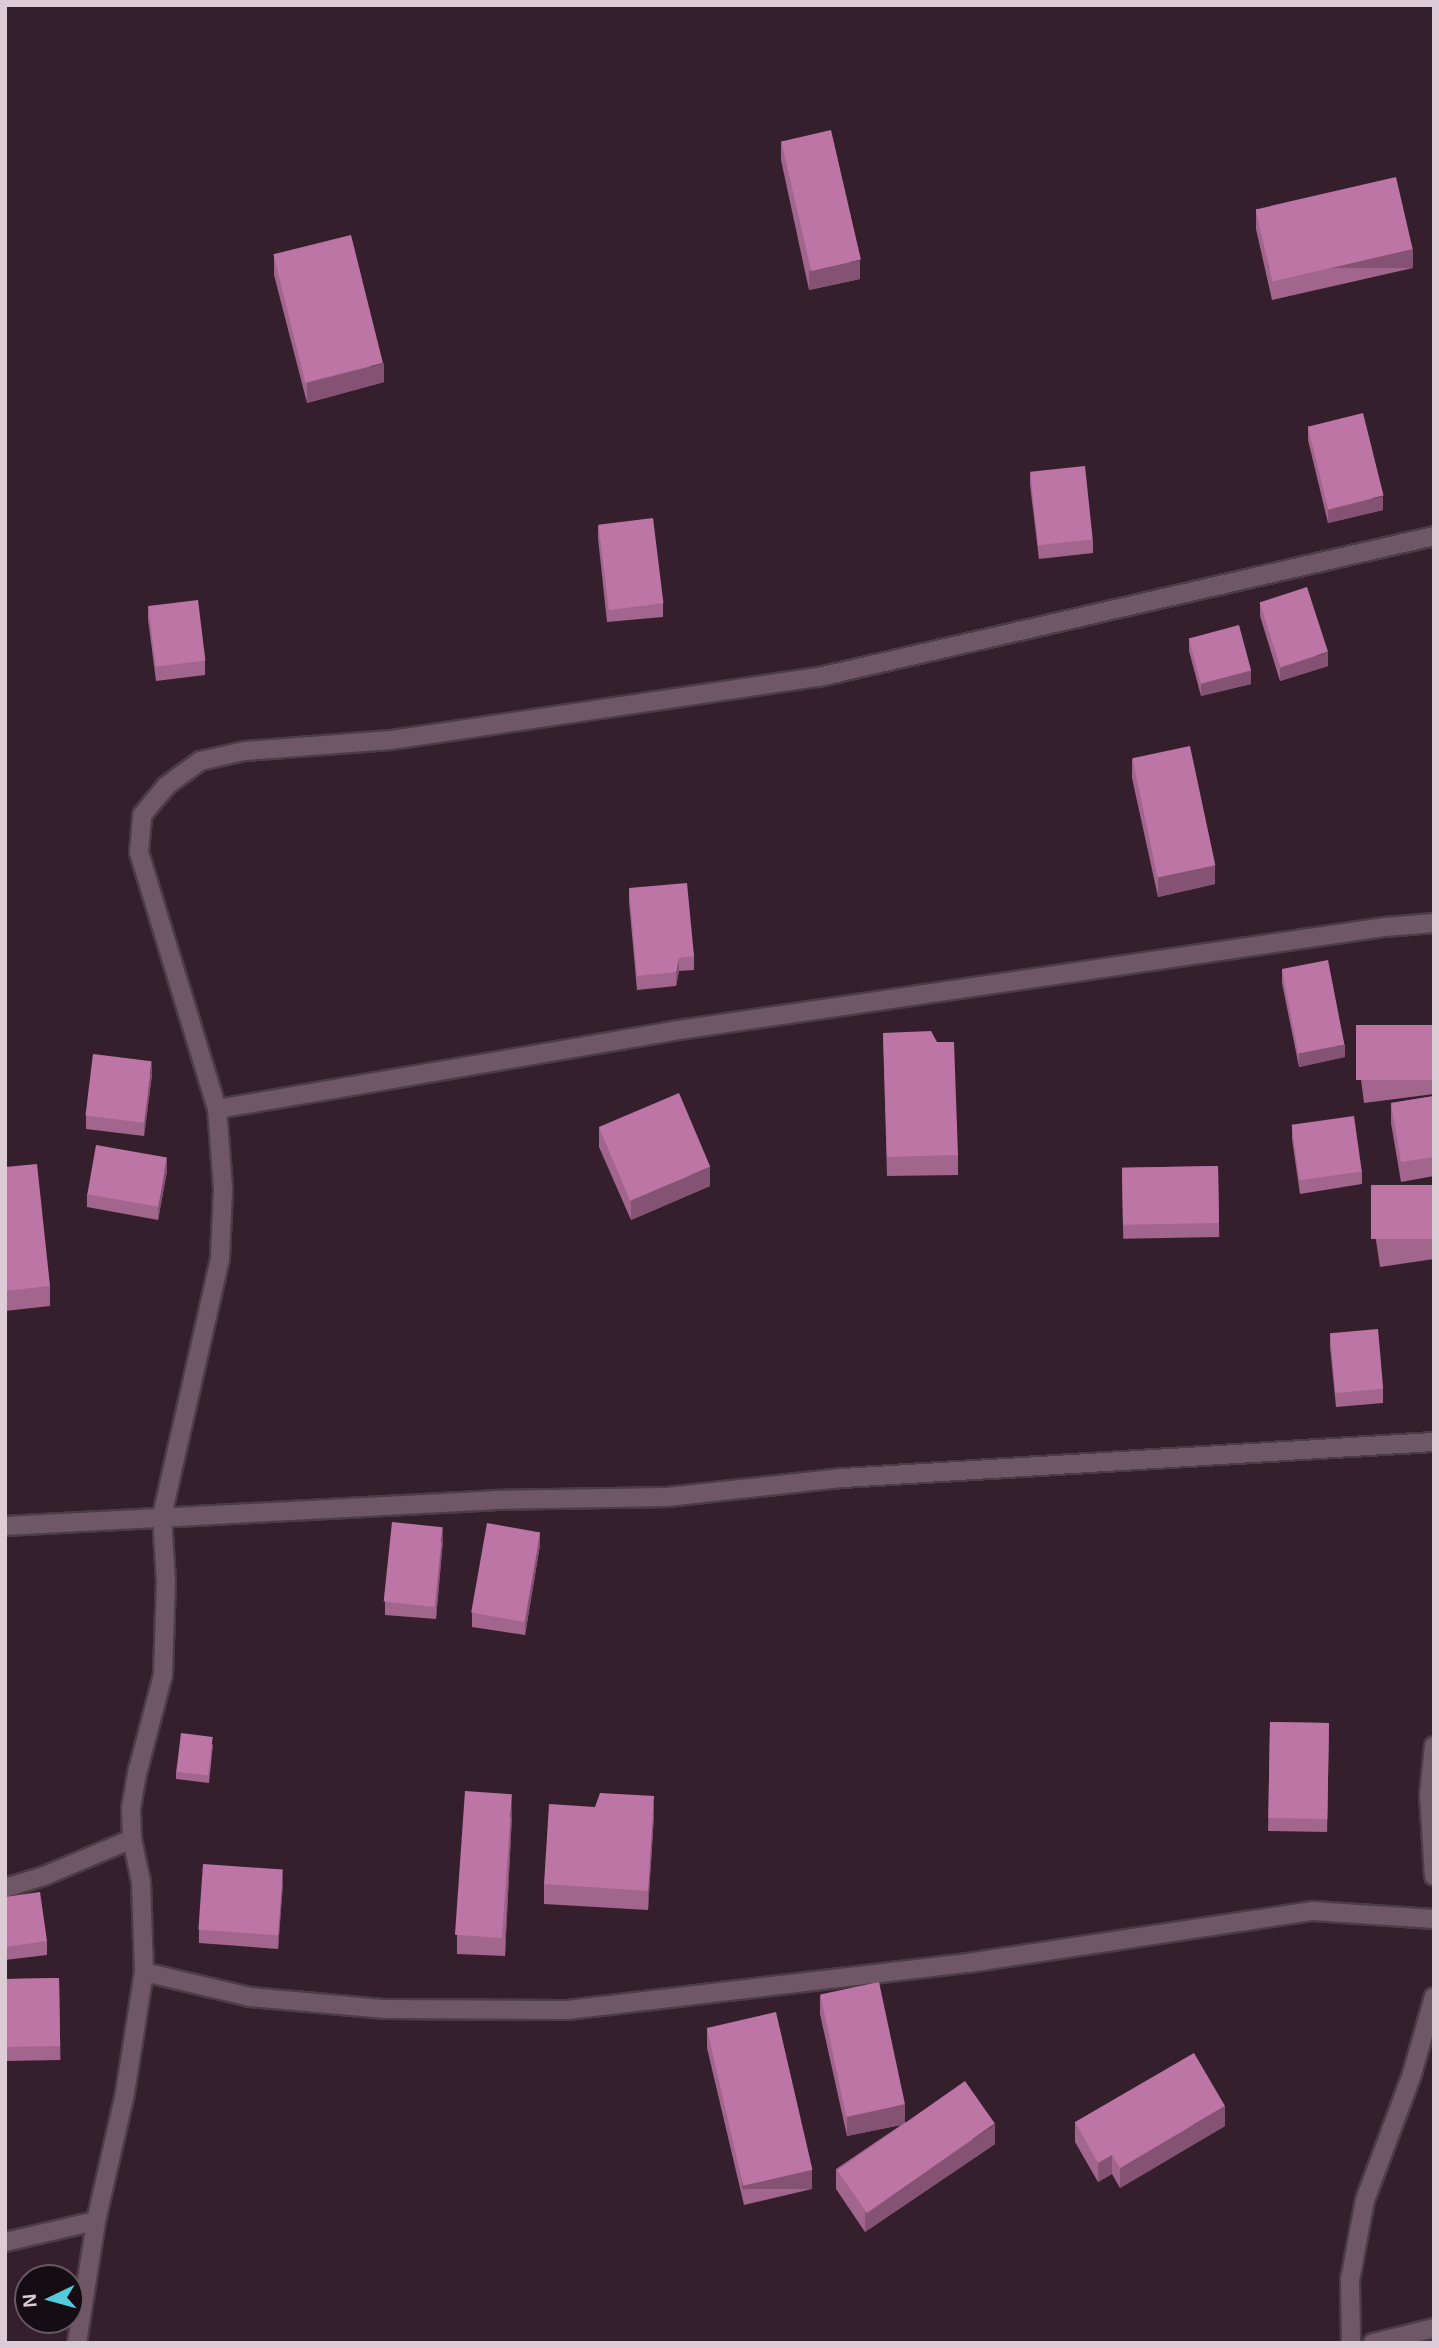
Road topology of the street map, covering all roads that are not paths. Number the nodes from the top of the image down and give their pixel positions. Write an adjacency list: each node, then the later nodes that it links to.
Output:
1 (1434, 536): 3 (street)
2 (1434, 923): 3 (street)
3 (217, 1109): 5 (street)
4 (1434, 1441): 5 (street)
5 (162, 1516): 6 (street); 8 (street)
6 (5, 1526)
7 (1434, 1746): 9 (street)
8 (132, 1839): 10 (street); 12 (street)
9 (1434, 1876)
10 (5, 1888)
11 (1434, 1919): 12 (street)
12 (144, 1972): 14 (street)
13 (1434, 1997): 18 (street)
14 (96, 2221): 15 (street); 17 (street)
15 (5, 2242)
16 (1434, 2328): 19 (street)
17 (77, 2343)
18 (1351, 2343)
19 (1373, 2343)

